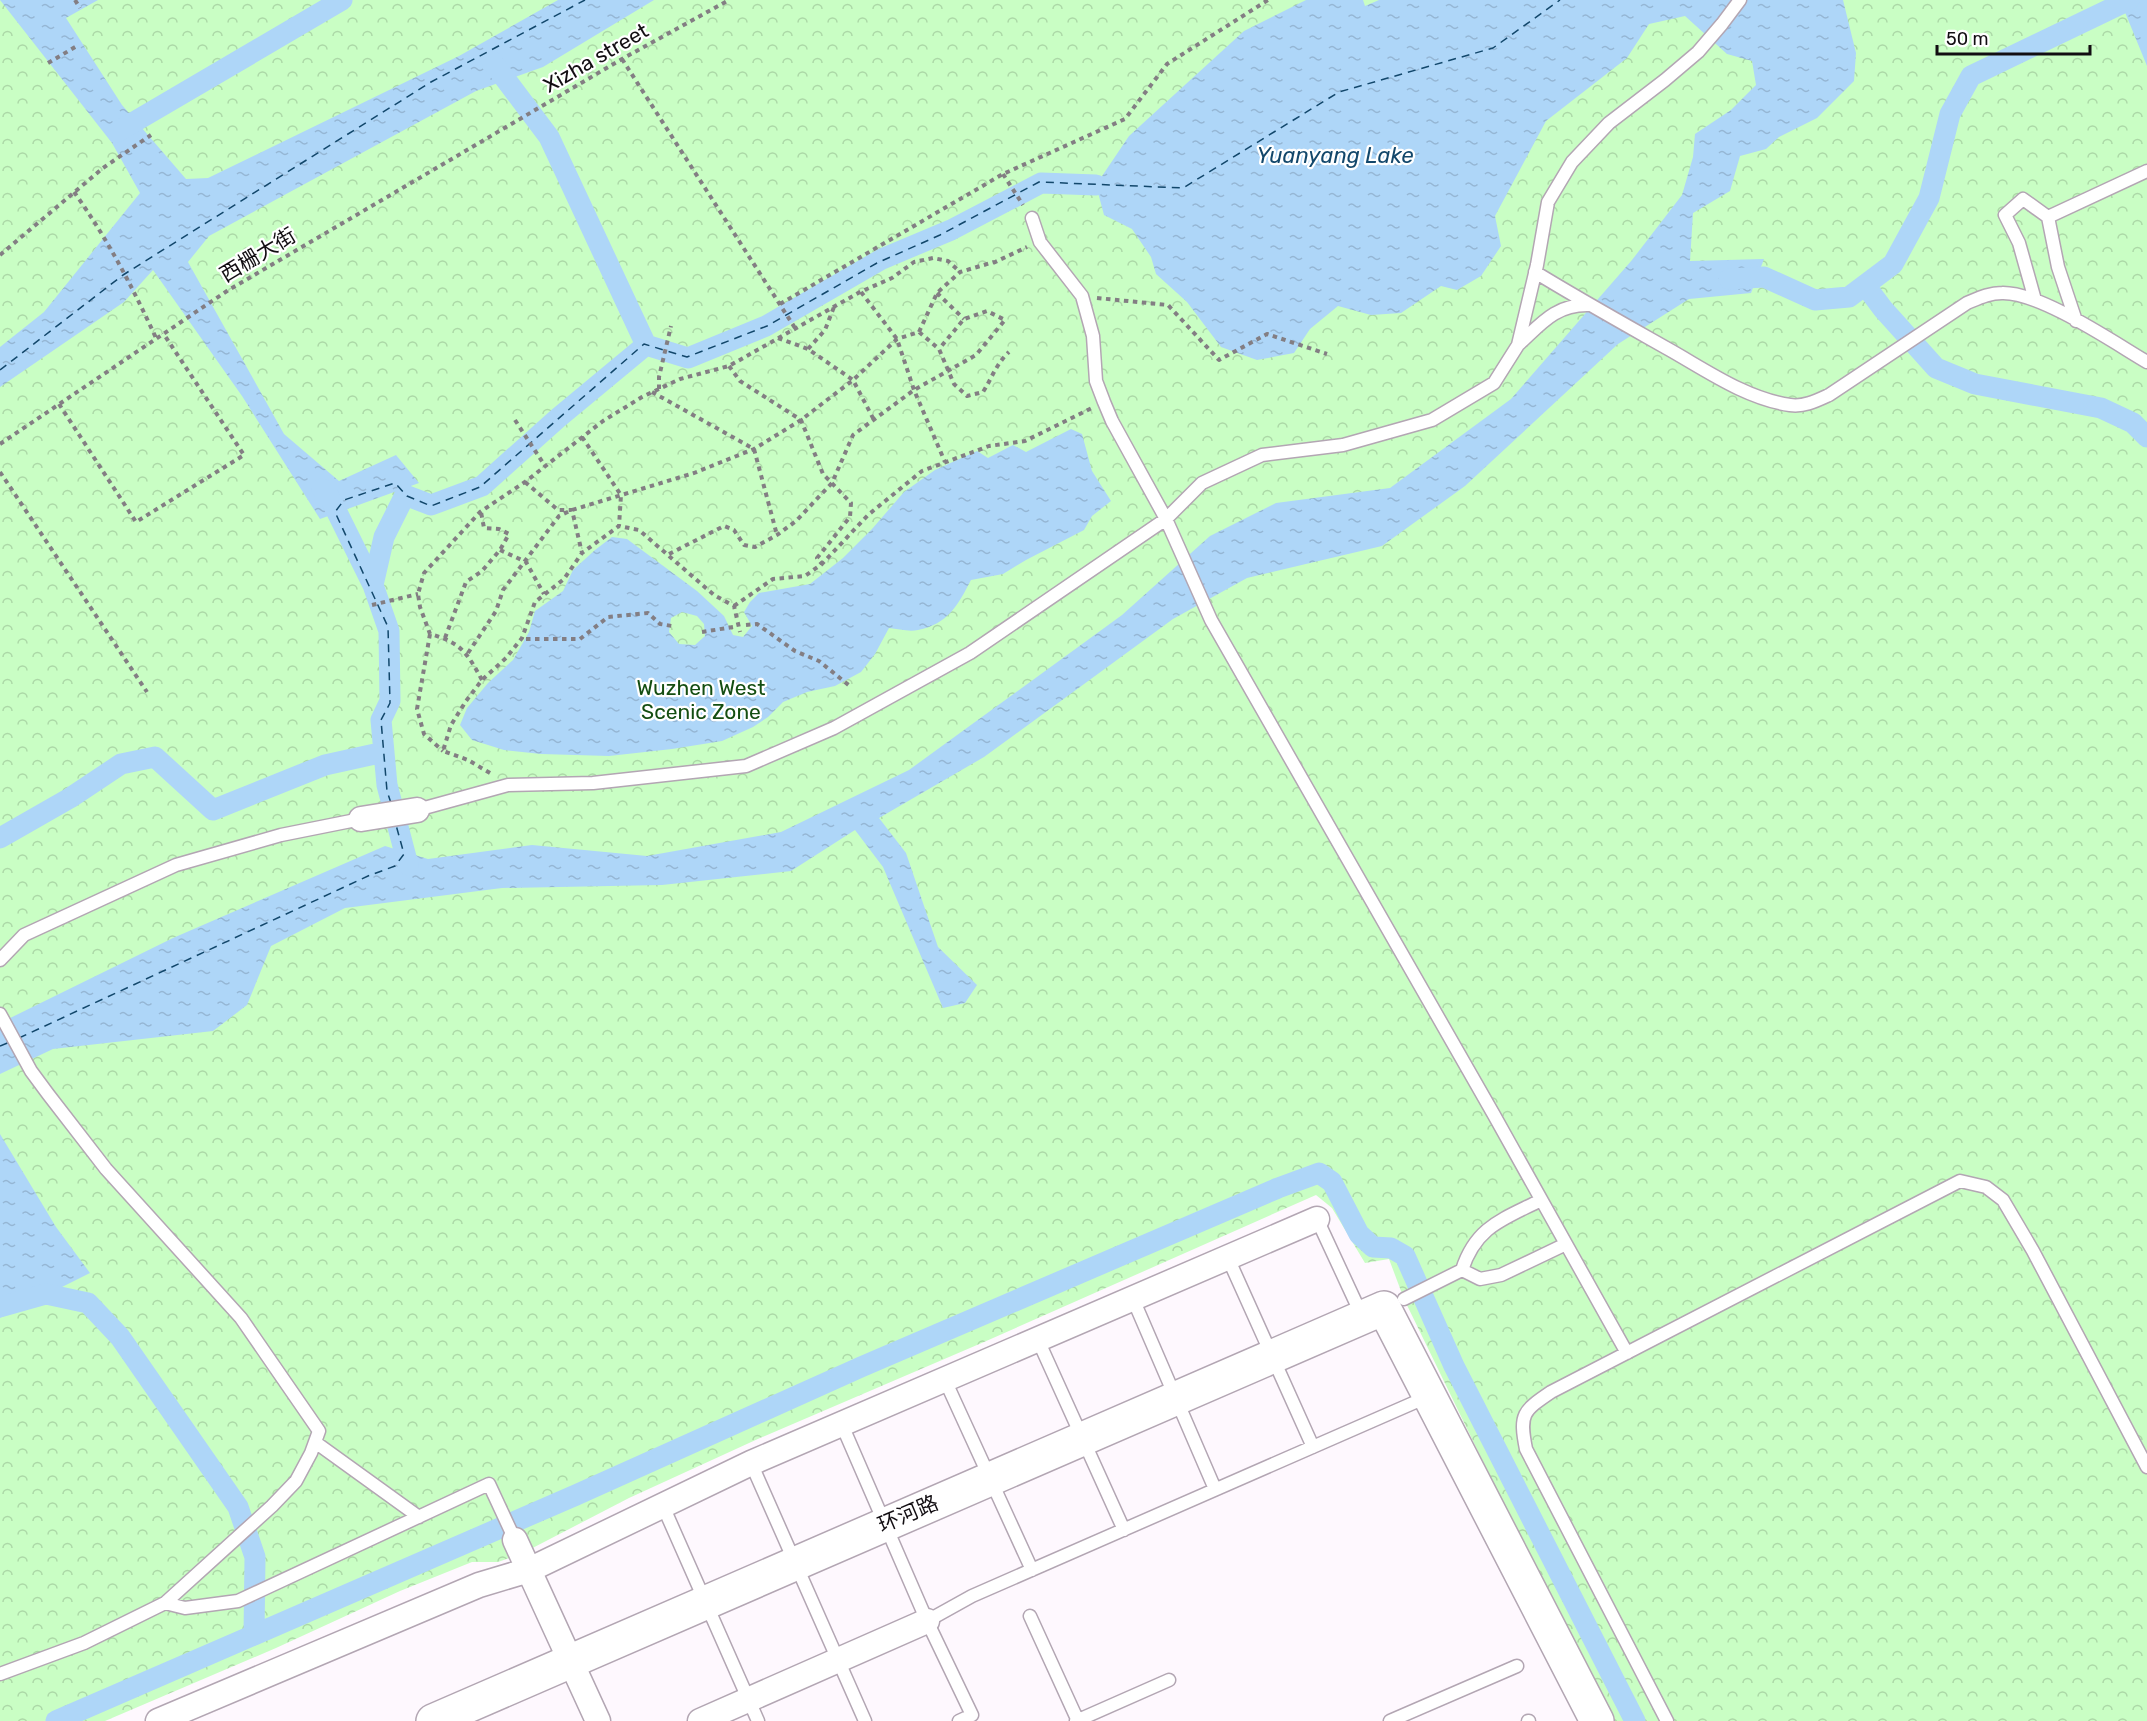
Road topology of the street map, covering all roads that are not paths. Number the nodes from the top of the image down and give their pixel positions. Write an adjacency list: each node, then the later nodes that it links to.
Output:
1 (1740, 0): 5 (lane)
2 (2147, 171): 3 (lane)
3 (2048, 217): 6 (lane); 8 (lane)
4 (1032, 218): 11 (lane)
5 (1535, 272): 7 (lane); 9 (lane)
6 (2035, 300): 7 (lane); 8 (lane)
7 (1588, 305): 9 (lane)
8 (2076, 321): 10 (lane)
9 (1518, 345): 11 (lane)
10 (2147, 362)
11 (1166, 519): 12 (lane); 16 (lane)
12 (417, 810): 13 (street)
13 (361, 819): 14 (lane)
14 (0, 960)
15 (0, 1014): 31 (lane)
16 (1541, 1200): 18 (lane); 20 (lane)
17 (1317, 1219): 19 (street); 22 (lane)
18 (1566, 1244): 20 (lane); 24 (lane)
19 (1228, 1258): 21 (street); 25 (lane)
20 (1462, 1270): 22 (lane)
21 (1133, 1299): 23 (street); 28 (lane)
22 (1383, 1308): 25 (street, 环河路); 27 (street)
23 (1038, 1340): 26 (street); 30 (lane)
24 (1627, 1353): 34 (lane); 64 (lane)
25 (1272, 1357): 28 (street, 环河路); 32 (lane)
26 (945, 1380): 29 (street); 35 (lane)
27 (1429, 1396): 32 (lane); 63 (street)
28 (1176, 1398): 30 (street, 环河路); 36 (lane)
29 (842, 1425): 33 (street); 39 (lane)
30 (1082, 1438): 35 (street, 环河路); 40 (lane)
31 (315, 1442): 38 (lane); 46 (lane)
32 (1312, 1447): 36 (lane)
33 (752, 1464): 37 (street); 42 (lane)
34 (2147, 1467)
35 (990, 1479): 39 (street, 环河路); 44 (lane)
36 (1215, 1490): 40 (lane)
37 (663, 1506): 43 (street); 45 (lane)
38 (419, 1517): 41 (lane); 46 (lane)
39 (885, 1524): 42 (street, 环河路); 48 (lane)
40 (1124, 1530): 44 (lane)
41 (515, 1540): 43 (street)
42 (795, 1563): 45 (street, 环河路); 50 (lane)
43 (529, 1570): 49 (street); 55 (street)
44 (1032, 1570): 48 (lane)
45 (705, 1602): 49 (street, 环河路); 54 (lane)
46 (165, 1603): 52 (lane)
47 (1030, 1616): 61 (lane)
48 (927, 1621): 50 (street); 60 (lane)
49 (571, 1660): 56 (street, 环河路); 57 (street)
50 (838, 1660): 54 (street); 59 (lane)
51 (1516, 1666): 62 (lane)
52 (0, 1674)
53 (1168, 1680): 61 (lane)
54 (753, 1710): 58 (street)
55 (158, 1721)
56 (432, 1721)
57 (598, 1721)
58 (700, 1721)
59 (865, 1721)
60 (959, 1721)
61 (1077, 1721)
62 (1390, 1721)
63 (1597, 1721)
64 (1667, 1721)

